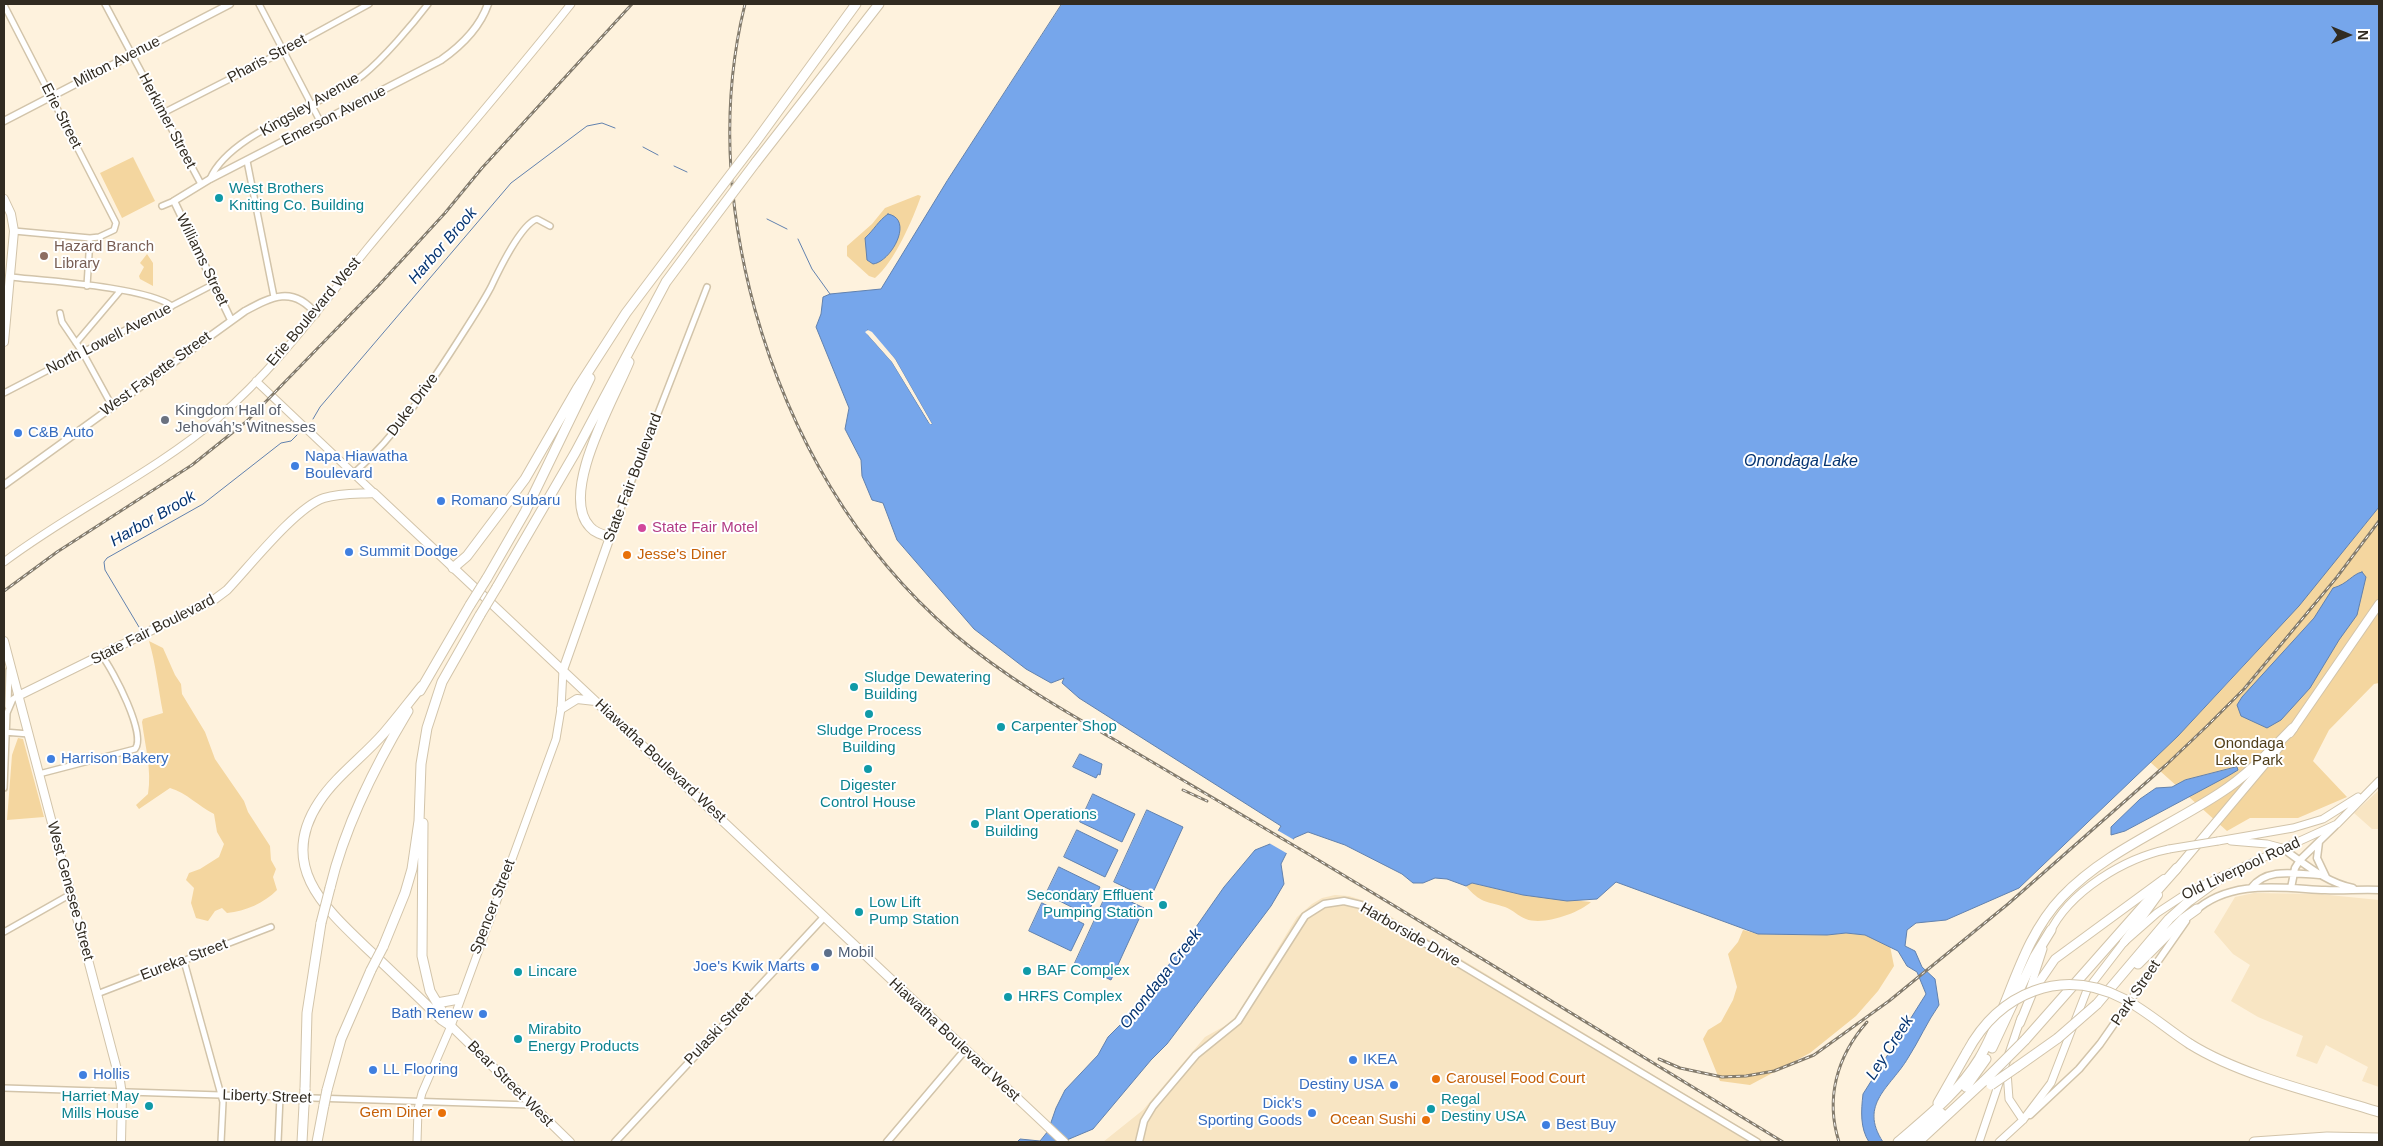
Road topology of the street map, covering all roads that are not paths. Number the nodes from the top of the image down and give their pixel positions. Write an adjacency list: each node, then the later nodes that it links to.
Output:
1 (105, 4): 12 (street, Herkimer Street)
2 (230, 4): 12 (street, Milton Avenue)
3 (259, 4): 11 (street)
4 (369, 4): 11 (street, Pharis Street)
5 (428, 4): 14 (street, Kingsley Avenue)
6 (488, 4): 17 (street, Emerson Avenue)
7 (571, 4): 36 (main road, Erie Boulevard West)
8 (856, 4): 40 (highway, bridge)
9 (879, 4): 37 (highway, bridge)
10 (4, 5): 13 (street, Erie Street)
11 (282, 52): 14 (street); 15 (street, Pharis Street)
12 (131, 55): 13 (street, Milton Avenue); 15 (street, Herkimer Street)
13 (51, 96): 16 (street, Milton Avenue); 26 (street, Erie Street)
14 (311, 105): 17 (street); 19 (street, Kingsley Avenue)
15 (163, 113): 20 (street, Herkimer Street)
16 (4, 121)
17 (321, 122): 18 (street, Emerson Avenue)
18 (246, 161): 19 (street, Emerson Avenue); 32 (street)
19 (210, 179): 20 (street, Emerson Avenue)
20 (201, 184): 22 (street, Emerson Avenue)
21 (4, 199): 25 (main road)
22 (174, 201): 23 (street, Emerson Avenue); 28 (street, Williams Street)
23 (162, 206)
24 (550, 226): 46 (street, Duke Drive)
25 (14, 231): 26 (street); 27 (main road)
26 (90, 238): 29 (street)
27 (10, 277): 29 (street); 35 (main road)
28 (214, 284): 33 (street, North Lowell Avenue); 38 (street, Williams Street)
29 (86, 286): 31 (street)
30 (707, 287): 49 (street, State Fair Boulevard)
31 (120, 291): 33 (street); 41 (street)
32 (274, 297): 36 (street); 38 (street, West Fayette Street)
33 (172, 306): 42 (street, North Lowell Avenue)
34 (60, 313): 41 (street)
35 (5, 314): 39 (main road)
36 (316, 314): 43 (main road, Erie Boulevard West)
37 (646, 318): 49 (highway); 71 (highway, bridge)
38 (231, 320): 45 (street, West Fayette Street)
39 (4, 342)
40 (609, 342): 53 (highway); 59 (highway, bridge)
41 (76, 343): 42 (street)
42 (83, 353): 44 (street, North Lowell Avenue); 45 (street)
43 (256, 381): 46 (main road, Hiawatha Boulevard West); 50 (main road, Erie Boulevard West)
44 (4, 393)
45 (112, 406): 47 (street, West Fayette Street)
46 (353, 474): 48 (main road, Hiawatha Boulevard West)
47 (4, 485)
48 (374, 493): 53 (main road, Hiawatha Boulevard West); 56 (main road, State Fair Boulevard)
49 (610, 537): 58 (main road, State Fair Boulevard)
50 (17, 552): 51 (main road); 52 (main road, Erie Boulevard West)
51 (4, 556)
52 (4, 562)
53 (453, 568): 58 (main road, Hiawatha Boulevard West)
54 (2379, 604): 64 (main road)
55 (4, 641): 57 (main road, West Genesee Street)
56 (102, 656): 60 (main road, State Fair Boulevard); 67 (street)
57 (10, 664): 60 (main road, West Genesee Street); 63 (street)
58 (562, 670): 61 (main road, Hiawatha Boulevard West); 62 (main road, Spencer Street)
59 (422, 686): 99 (highway); 116 (highway, bridge)
60 (18, 696): 63 (street); 66 (main road, West Genesee Street)
61 (598, 702): 62 (main road); 88 (main road, Hiawatha Boulevard West)
62 (561, 709): 95 (main road, Spencer Street)
63 (8, 713): 65 (street)
64 (2293, 728): 77 (main road); 111 (highway)
65 (5, 732): 66 (street); 70 (street)
66 (29, 734): 67 (main road, West Genesee Street)
67 (39, 774): 86 (main road, West Genesee Street)
68 (2379, 781): 69 (main road, Old Liverpool Road)
69 (2373, 787): 72 (main road, Old Liverpool Road); 73 (main road)
70 (4, 788)
71 (420, 790): 96 (highway); 117 (highway, bridge)
72 (2337, 824): 74 (street, Old Liverpool Road); 75 (main road, Old Liverpool Road)
73 (2251, 838): 75 (main road); 90 (main road, bridge)
74 (2320, 840): 76 (street, Old Liverpool Road); 81 (street)
75 (2282, 848): 76 (street); 80 (main road, Old Liverpool Road)
76 (2300, 860): 78 (street, Old Liverpool Road); 79 (street)
77 (2177, 868): 92 (main road); 98 (main road); 102 (highway, bridge)
78 (2294, 874): 79 (street); 82 (street); 83 (street, Old Liverpool Road)
79 (2319, 875): 81 (street)
80 (2222, 877): 92 (main road, Old Liverpool Road); 97 (highway)
81 (2331, 881): 84 (street)
82 (2251, 888): 83 (street, Park Street); 87 (street, Park Street)
83 (2291, 888): 84 (street, Park Street)
84 (2364, 890): 85 (street)
85 (2379, 890)
86 (71, 894): 91 (street); 94 (main road, West Genesee Street)
87 (2197, 910): 97 (highway); 110 (street, Park Street)
88 (824, 917): 100 (main road, Hiawatha Boulevard West); 120 (street, Pulaski Street)
89 (271, 927): 93 (street, Eureka Street)
90 (2051, 930): 98 (main road); 111 (highway)
91 (4, 932)
92 (2124, 942): 110 (main road, Old Liverpool Road)
93 (184, 961): 94 (street, Eureka Street); 105 (street)
94 (97, 994): 104 (main road, West Genesee Street)
95 (459, 999): 96 (highway); 99 (main road, Spencer Street)
96 (436, 1003): 99 (highway)
97 (2097, 1004): 102 (highway, bridge)
98 (2020, 1023): 101 (main road)
99 (451, 1026): 107 (main road, Spencer Street); 108 (main road, Bear Street West)
100 (965, 1050): 121 (street); 122 (main road, Hiawatha Boulevard West)
101 (2007, 1064): 110 (main road); 128 (main road)
102 (1988, 1083): 111 (highway)
103 (4, 1088): 104 (street, Liberty Street)
104 (122, 1092): 105 (street, Liberty Street); 113 (main road, West Genesee Street)
105 (221, 1096): 106 (street, Liberty Street); 114 (street)
106 (280, 1097): 107 (street, Liberty Street); 115 (street)
107 (420, 1101): 108 (street, Liberty Street); 118 (main road, Spencer Street)
108 (530, 1105): 119 (main road, Bear Street West)
109 (2379, 1112): 111 (highway, bridge)
110 (2023, 1120): 129 (main road, Park Street)
111 (1928, 1125): 125 (highway); 126 (highway); 127 (highway)
112 (2379, 1138): 130 (highway)
113 (121, 1142)
114 (221, 1142)
115 (278, 1142)
116 (302, 1142)
117 (317, 1142)
118 (417, 1142)
119 (570, 1142)
120 (615, 1142)
121 (887, 1142)
122 (1064, 1142)
123 (1139, 1142): 124 (street, Harborside Drive)
124 (1756, 1142)
125 (1898, 1142)
126 (1908, 1142)
127 (1918, 1142)
128 (1980, 1142)
129 (1999, 1142)
130 (2254, 1142)

